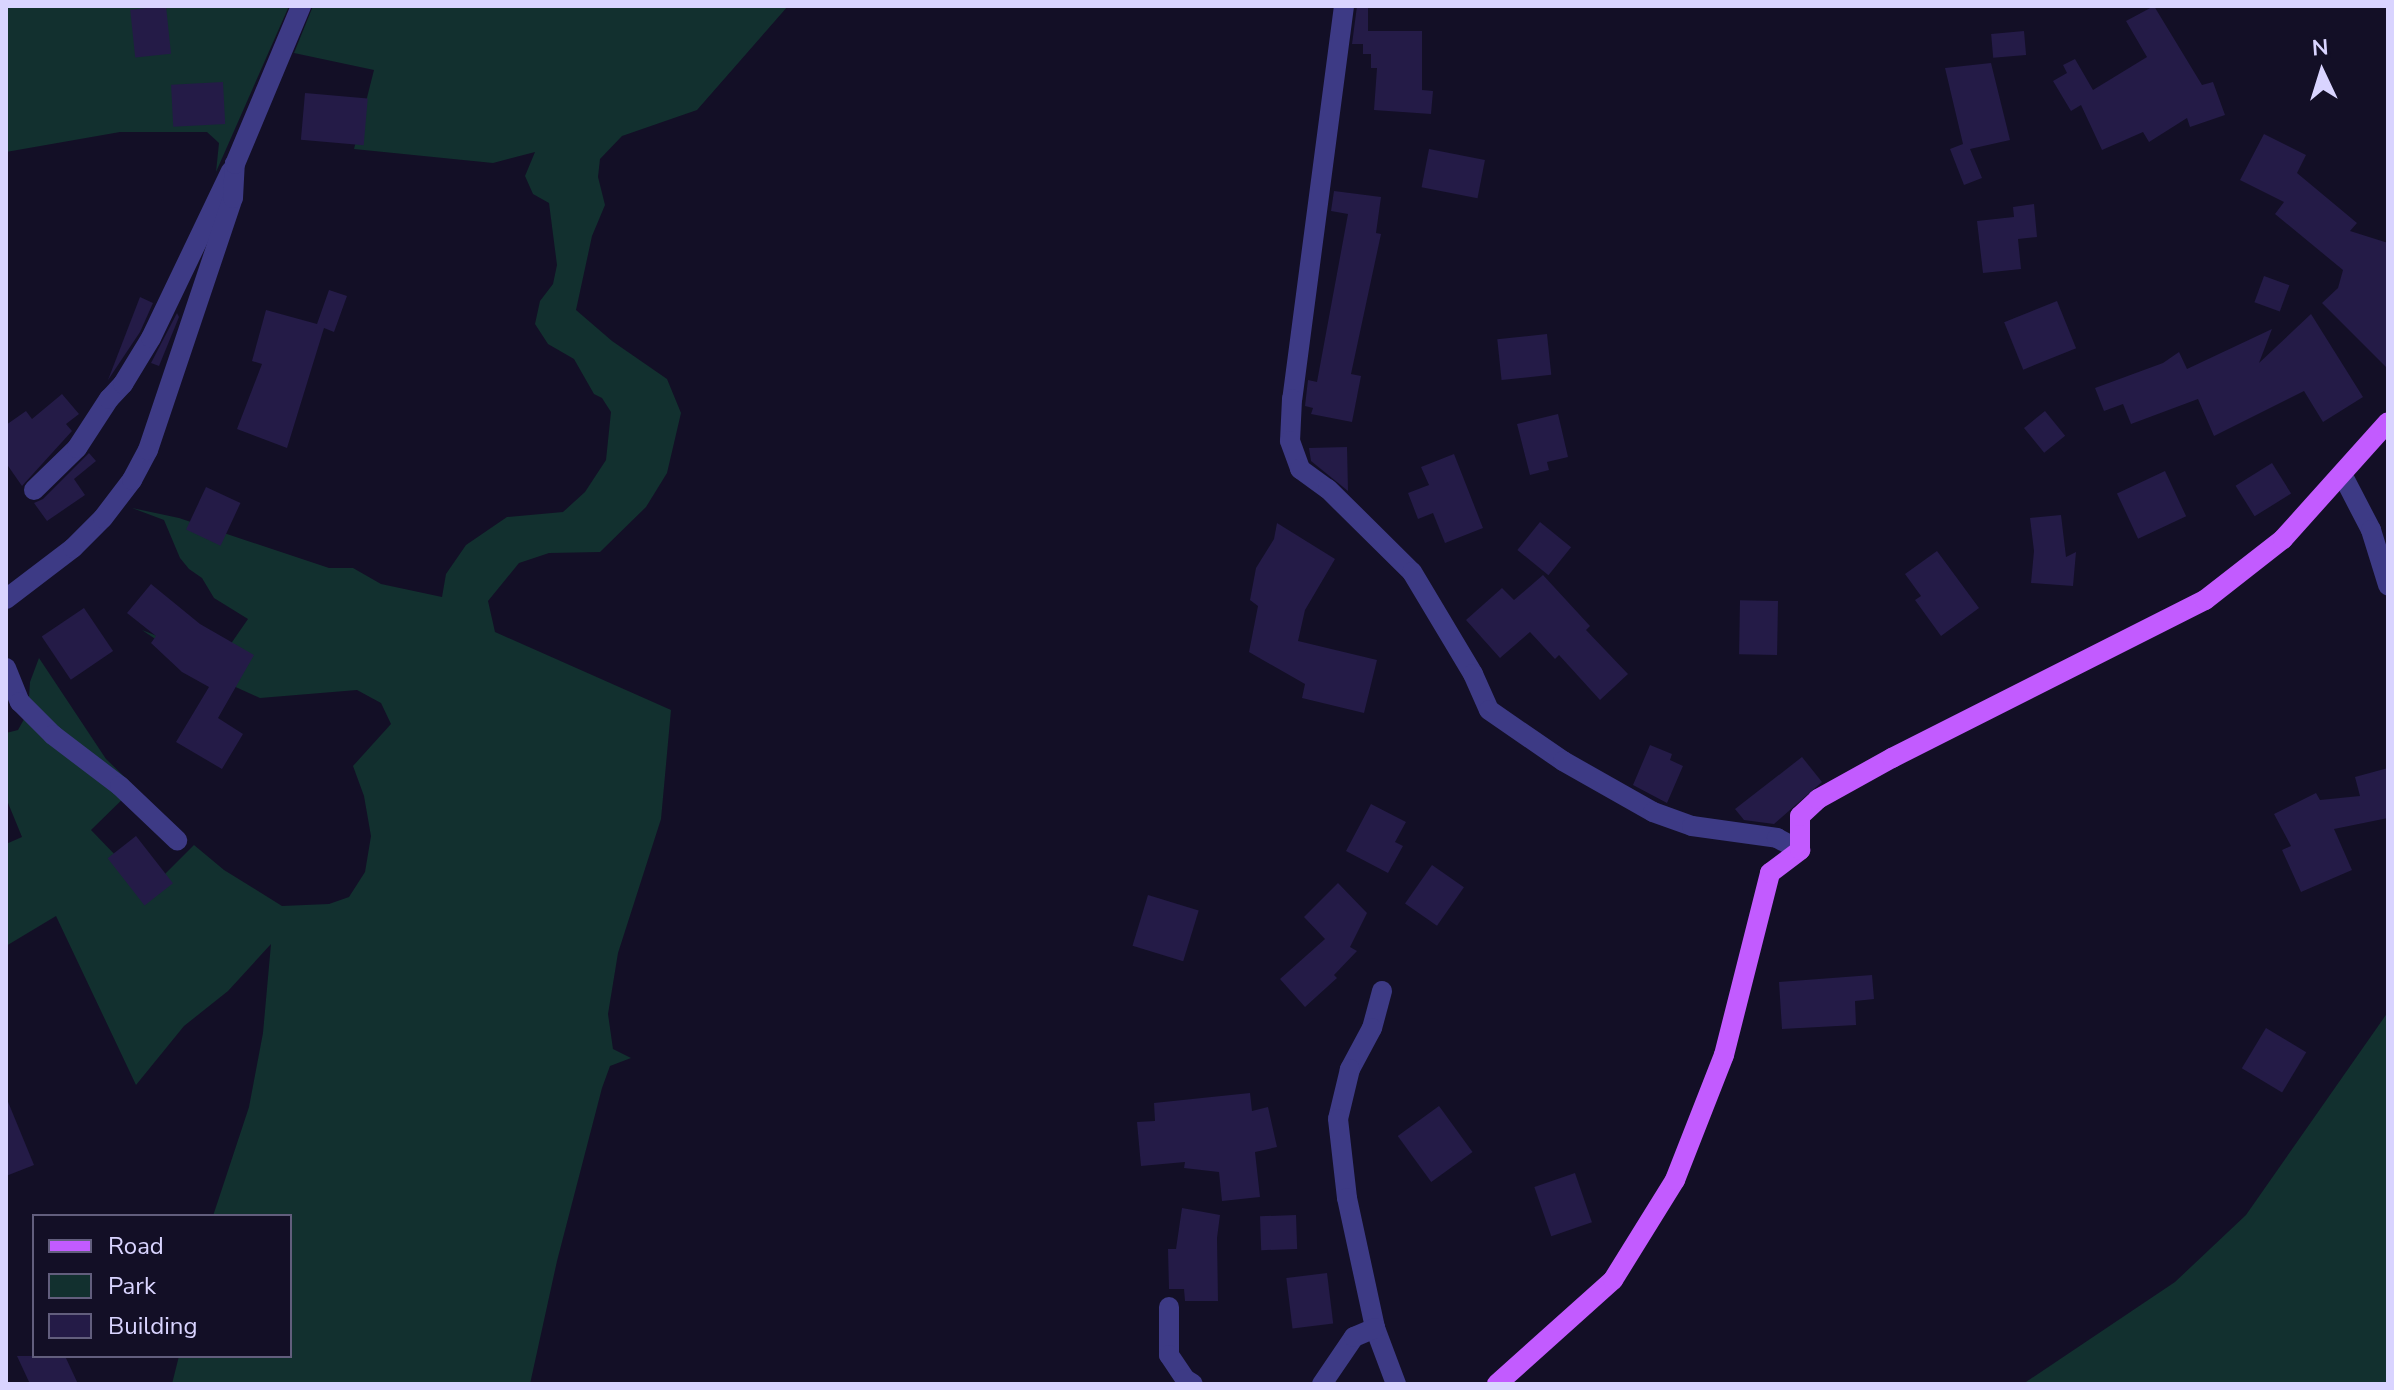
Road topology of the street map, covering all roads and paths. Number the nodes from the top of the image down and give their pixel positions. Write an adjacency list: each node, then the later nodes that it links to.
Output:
1 (301, 6): 3 (street)
2 (1344, 6): 11 (street)
3 (235, 164): 6 (street); 8 (street)
4 (2388, 422): 5 (main road)
5 (2342, 474): 7 (street); 11 (main road)
6 (34, 490)
7 (2388, 585)
8 (6, 599)
9 (6, 668): 10 (street)
10 (177, 840)
11 (1800, 850): 18 (main road)
12 (1382, 991): 14 (street)
13 (1169, 1307): 15 (street)
14 (1375, 1328): 16 (street); 17 (street)
15 (1193, 1384)
16 (1322, 1384)
17 (1396, 1384)
18 (1497, 1384)

